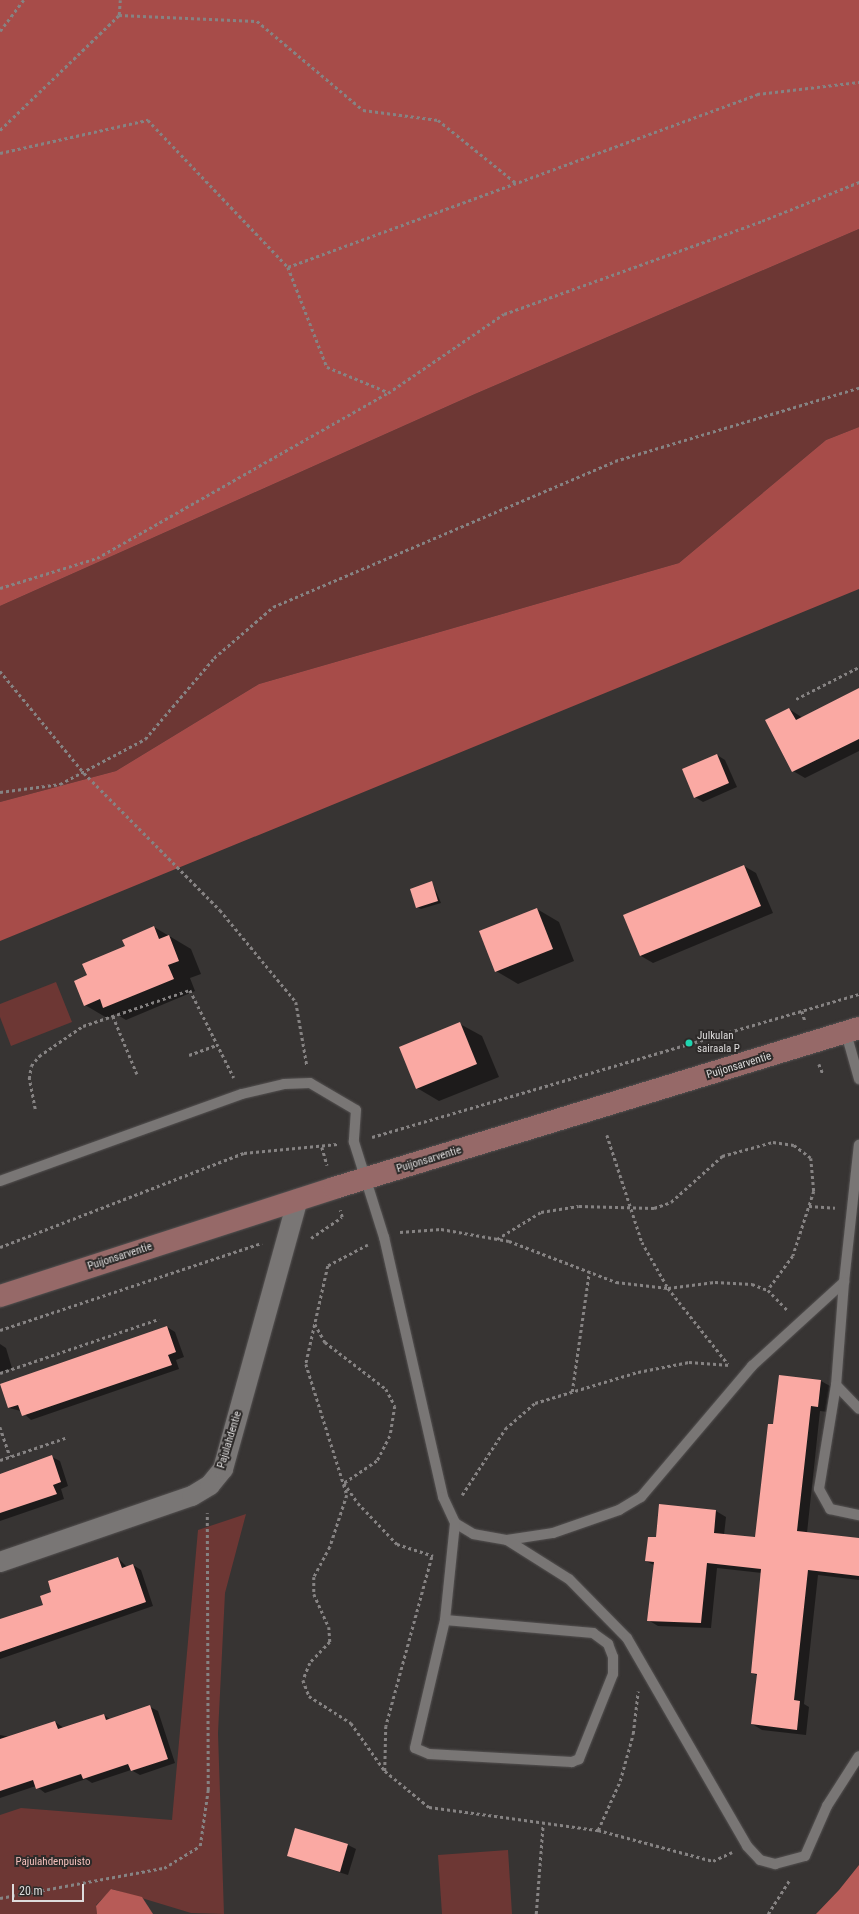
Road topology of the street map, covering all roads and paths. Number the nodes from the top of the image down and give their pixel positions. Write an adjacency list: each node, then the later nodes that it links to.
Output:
1 (22, 0): 4 (path)
2 (120, 0): 3 (path)
3 (119, 15): 6 (path); 9 (path)
4 (0, 31)
5 (859, 82): 9 (path)
6 (0, 130)
7 (0, 153): 10 (path)
8 (859, 182): 12 (path)
9 (516, 183): 10 (path)
10 (288, 267): 12 (path)
11 (859, 388): 17 (path)
12 (388, 393): 13 (path)
13 (0, 588)
14 (859, 667): 16 (path)
15 (0, 671): 17 (path)
16 (796, 699)
17 (84, 773): 18 (path); 26 (path)
18 (0, 792)
19 (859, 994): 30 (path)
20 (113, 1016): 22 (path); 24 (path); 28 (path)
21 (853, 1030): 25 (lane); 33 (main road, Puijonsarventie)
22 (217, 1045): 23 (path); 27 (path)
23 (189, 1055)
24 (137, 1074)
25 (859, 1079)
26 (310, 1083): 27 (lane); 30 (lane)
27 (242, 1094): 34 (lane)
28 (35, 1109)
29 (607, 1135): 37 (path)
30 (354, 1142): 32 (path); 33 (lane)
31 (859, 1144): 43 (lane)
32 (322, 1146): 35 (path); 41 (path)
33 (364, 1180): 35 (main road, Puijonsarventie); 38 (lane)
34 (0, 1181)
35 (334, 1188): 36 (main road, Puijonsarventie); 40 (path)
36 (298, 1199): 40 (street, Pajulahdentie); 46 (main road, Puijonsarventie)
37 (632, 1210): 39 (path); 44 (path); 45 (path)
38 (384, 1237): 39 (path); 49 (path); 63 (lane)
39 (497, 1239): 42 (path)
40 (284, 1242): 50 (path); 61 (street, Pajulahdentie)
41 (0, 1247)
42 (589, 1272): 44 (path); 54 (path)
43 (844, 1282): 48 (lane); 53 (lane)
44 (668, 1288): 45 (path); 51 (path)
45 (768, 1290): 48 (path)
46 (0, 1296)
47 (159, 1319): 52 (path)
48 (800, 1322): 64 (lane)
49 (315, 1323): 60 (path); 60 (path)
50 (0, 1330)
51 (728, 1365)
52 (0, 1372)
53 (836, 1385): 55 (lane); 62 (lane)
54 (572, 1392)
55 (859, 1410)
56 (0, 1427): 58 (path)
57 (65, 1438): 58 (path)
58 (10, 1456): 59 (path)
59 (0, 1460)
60 (344, 1483): 65 (path); 70 (path)
61 (210, 1484): 66 (street, Pajulahdentie); 74 (path)
62 (859, 1515)
63 (455, 1523): 64 (lane); 67 (lane)
64 (507, 1540): 73 (lane)
65 (433, 1556)
66 (0, 1562)
67 (445, 1620): 67 (lane)
68 (636, 1682): 72 (path)
69 (859, 1756): 73 (lane)
70 (385, 1771)
71 (543, 1824): 75 (path)
72 (598, 1830)
73 (805, 1856): 76 (path)
74 (0, 1898)
75 (536, 1914)
76 (768, 1914)

